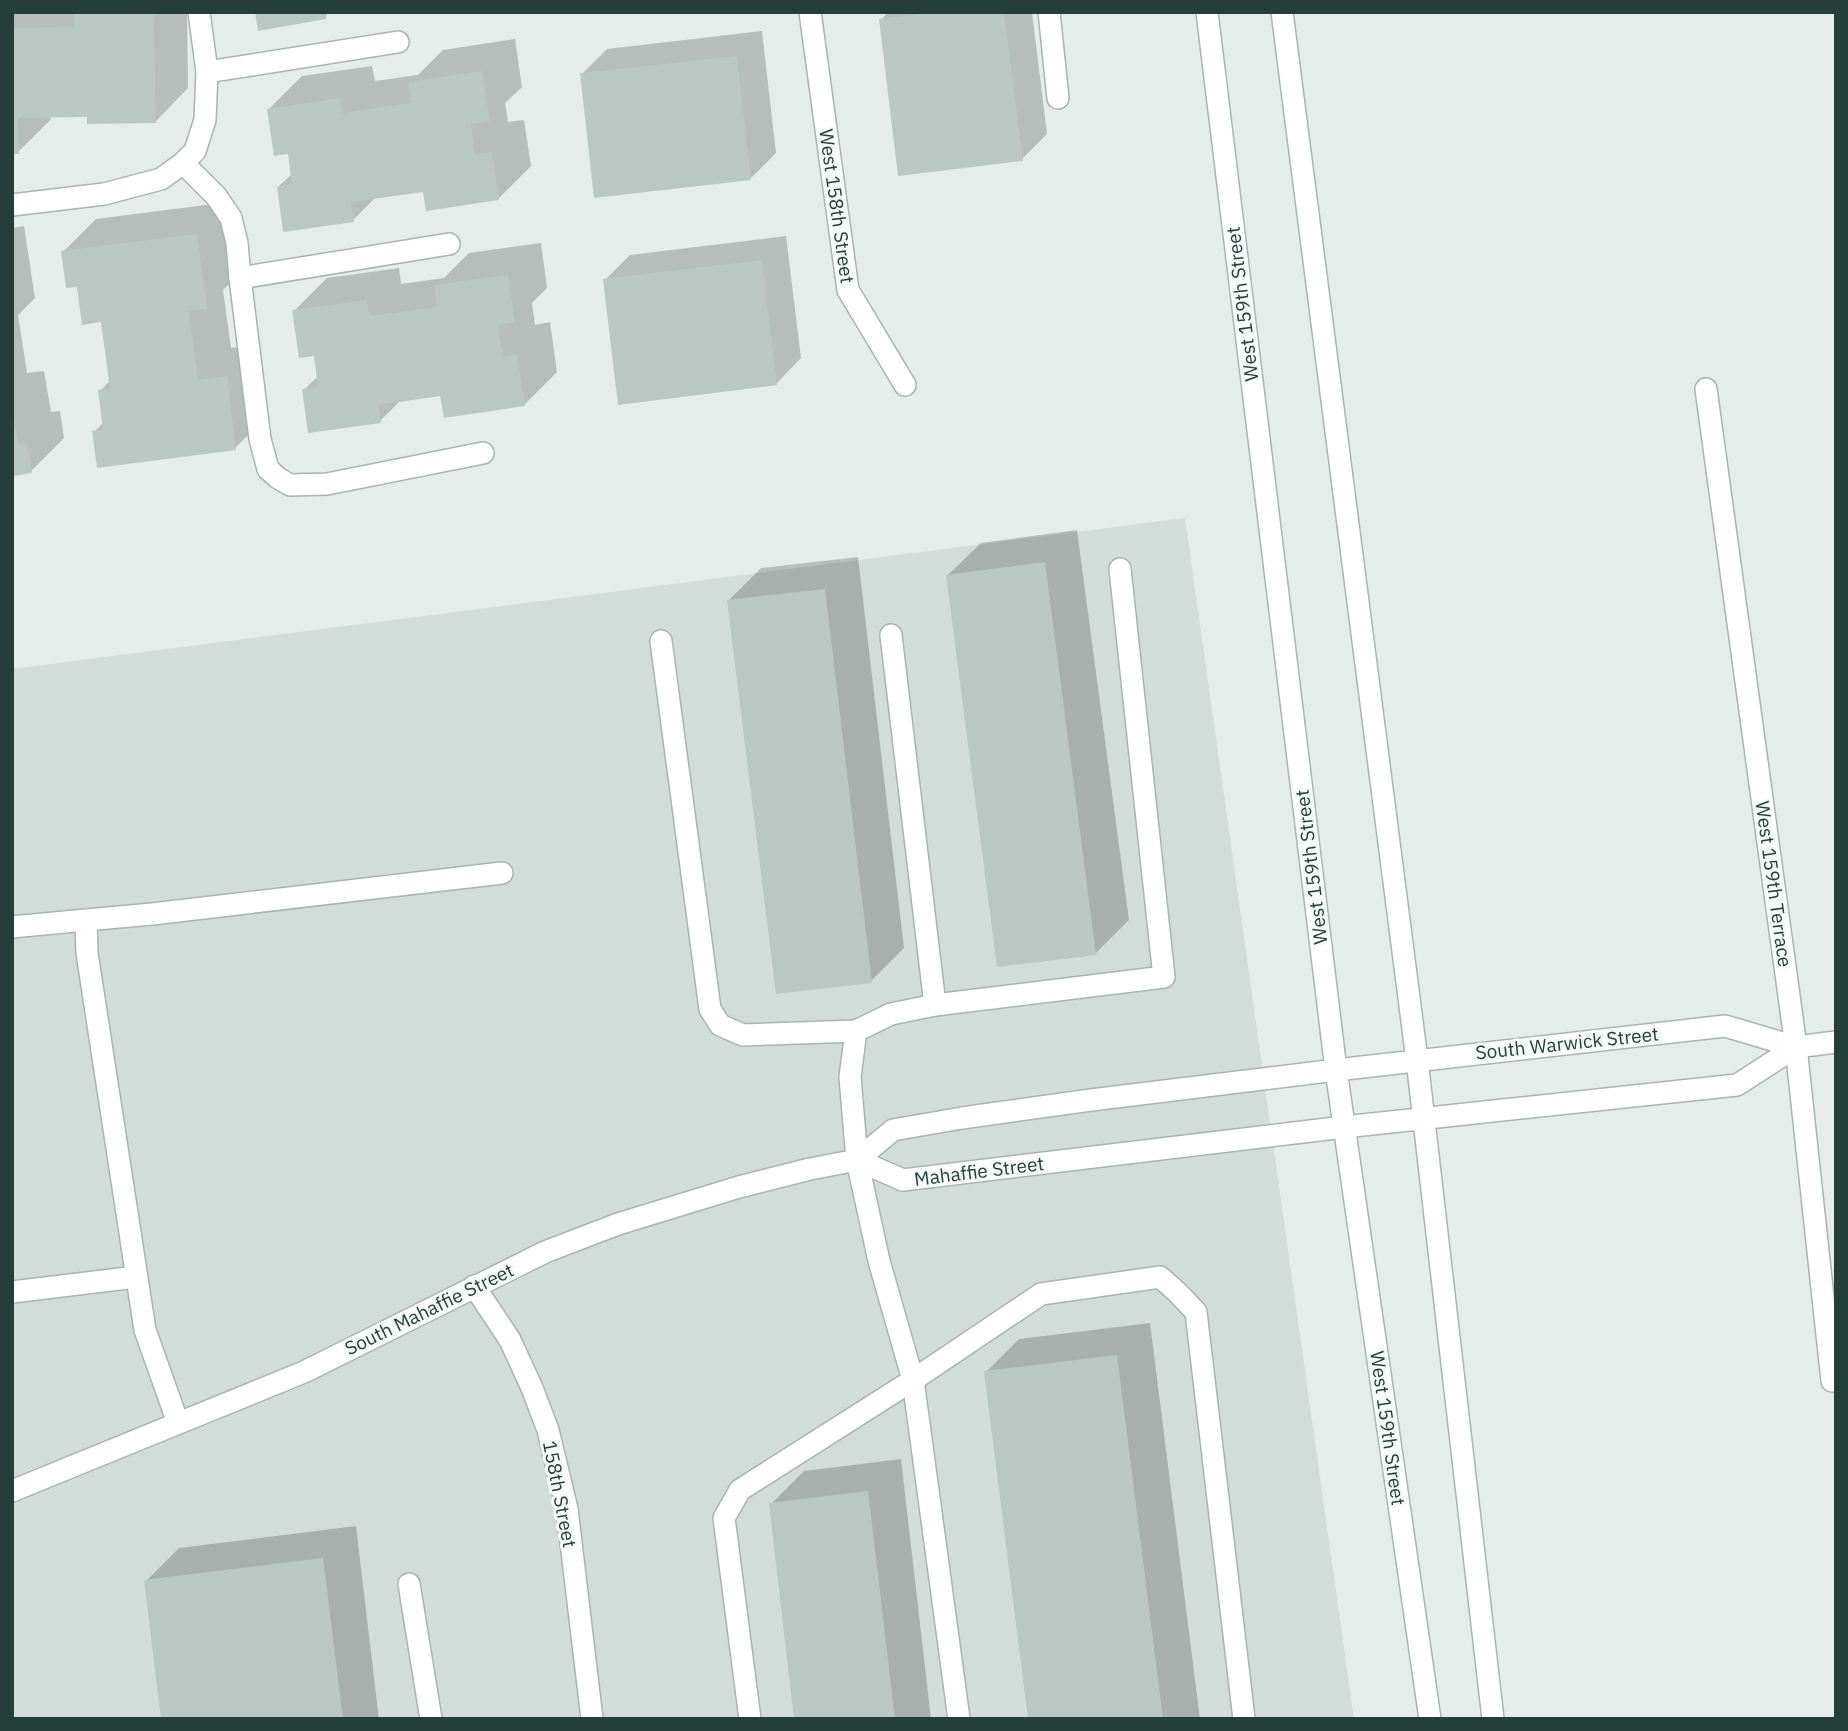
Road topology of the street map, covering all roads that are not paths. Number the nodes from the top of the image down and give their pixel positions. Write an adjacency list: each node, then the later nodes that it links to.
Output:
1 (199, 12): 7 (street)
2 (810, 12): 13 (street, West 158th Street)
3 (1049, 12): 8 (street)
4 (1206, 12): 27 (street, West 159th Street)
5 (1282, 12): 26 (street)
6 (398, 42): 7 (street)
7 (207, 72): 9 (street)
8 (1058, 97)
9 (189, 157): 10 (street); 12 (street)
10 (12, 205)
11 (449, 244): 12 (street)
12 (240, 278): 15 (street)
13 (905, 385)
14 (1706, 390): 25 (street, West 159th Terrace)
15 (483, 453)
16 (1120, 569): 22 (street)
17 (891, 635): 22 (street)
18 (661, 641): 23 (street)
19 (502, 873): 20 (street)
20 (86, 920): 21 (street); 31 (street)
21 (12, 926)
22 (935, 1005): 23 (street)
23 (856, 1031): 30 (street)
24 (1836, 1042): 25 (street, South Warwick Street)
25 (1796, 1047): 26 (street, South Warwick Street); 28 (street, South Warwick Street); 35 (street, West 159th Terrace)
26 (1417, 1060): 27 (street, South Warwick Street); 28 (street)
27 (1335, 1070): 29 (street, West 159th Street); 30 (street)
28 (1424, 1119): 29 (street, South Warwick Street); 45 (street)
29 (1344, 1127): 30 (street, Mahaffie Street); 44 (street, West 159th Street)
30 (857, 1160): 32 (street, South Mahaffie Street); 34 (street)
31 (136, 1277): 33 (street); 36 (street)
32 (474, 1286): 36 (street, South Mahaffie Street); 40 (street, 158th Street)
33 (12, 1292)
34 (913, 1380): 41 (street); 42 (street); 43 (street)
35 (1832, 1381)
36 (178, 1423): 37 (street, South Mahaffie Street)
37 (12, 1491)
38 (409, 1584): 39 (street)
39 (431, 1719)
40 (592, 1719)
41 (750, 1719)
42 (959, 1719)
43 (1244, 1719)
44 (1430, 1719)
45 (1493, 1719)

